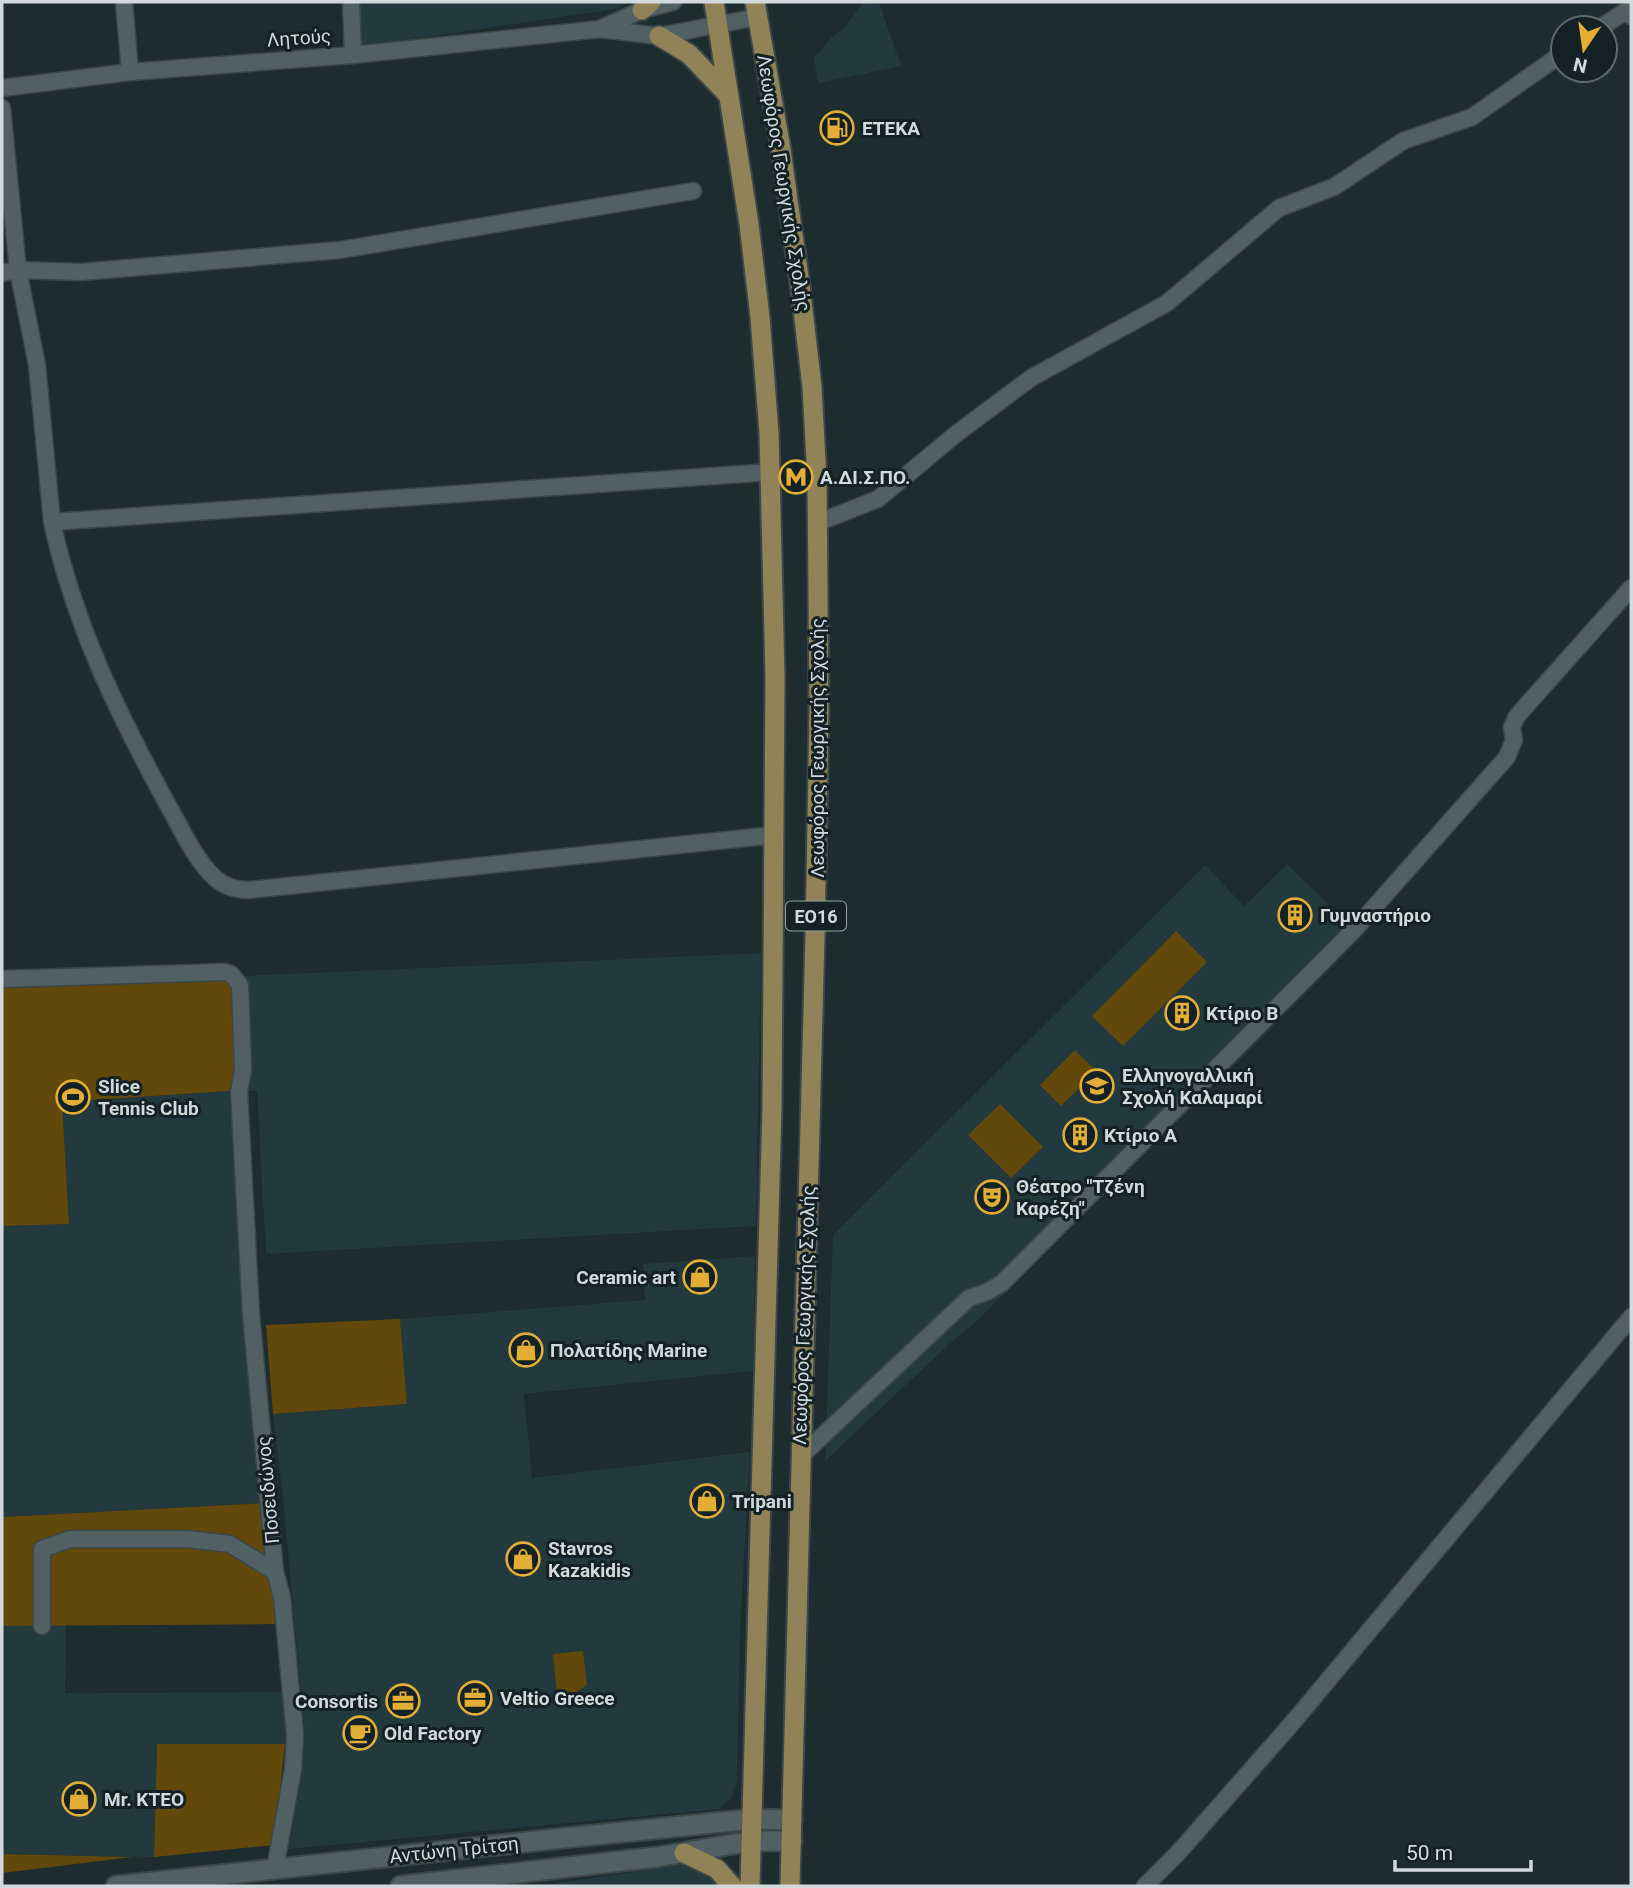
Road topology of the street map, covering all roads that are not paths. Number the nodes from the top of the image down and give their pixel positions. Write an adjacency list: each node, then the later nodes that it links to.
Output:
1 (124, 2): 12 (street)
2 (351, 2): 10 (street)
3 (673, 2): 5 (street, Λητούς)
4 (714, 2): 7 (main road, ΕΟ16)
5 (647, 6): 8 (street, Λητούς)
6 (757, 9): 7 (street, Λητούς); 20 (main road, Λεωφόρος Γεωργικής Σχολής / ΕΟ16)
7 (718, 24): 9 (street, Λητούς); 14 (main road, ΕΟ16)
8 (600, 30): 9 (street, Λητούς); 10 (street, Λητούς)
9 (659, 36): 14 (main road)
10 (353, 55): 12 (street, Λητούς)
11 (1549, 63): 20 (street)
12 (131, 72): 13 (street, Λητούς)
13 (2, 88)
14 (730, 97): 18 (main road, Λεωφόρος Γεωργικής Σχολής / ΕΟ16)
15 (2, 108): 17 (street)
16 (693, 191): 17 (street)
17 (10, 271): 19 (street)
18 (771, 471): 19 (street); 22 (main road, Λεωφόρος Γεωργικής Σχολής / ΕΟ16)
19 (52, 522): 22 (street)
20 (817, 523): 25 (main road, Λεωφόρος Γεωργικής Σχολής / ΕΟ16)
21 (1631, 588): 25 (street)
22 (775, 835): 28 (main road, Λεωφόρος Γεωργικής Σχολής / ΕΟ16)
23 (2, 979): 26 (street, Ποσειδώνος)
24 (1631, 1317): 39 (street)
25 (800, 1457): 29 (main road, Λεωφόρος Γεωργικής Σχολής / ΕΟ16)
26 (275, 1572): 27 (street); 33 (street, Ποσειδώνος)
27 (42, 1626)
28 (753, 1819): 29 (street, Αντώνη Τρίτση); 30 (main road, ΕΟ16); 33 (street, Αντώνη Τρίτση)
29 (792, 1820): 31 (main road, ΕΟ16)
30 (752, 1841): 31 (street, Αντώνη Τρίτση); 32 (street, Αντώνη Τρίτση); 37 (main road, ΕΟ16)
31 (792, 1841): 38 (main road, ΕΟ16)
32 (684, 1853): 35 (street, Αντώνη Τρίτση); 36 (main road)
33 (274, 1878): 34 (street, Αντώνη Τρίτση)
34 (116, 1886)
35 (401, 1886)
36 (732, 1886)
37 (750, 1886)
38 (790, 1886)
39 (1145, 1886)

